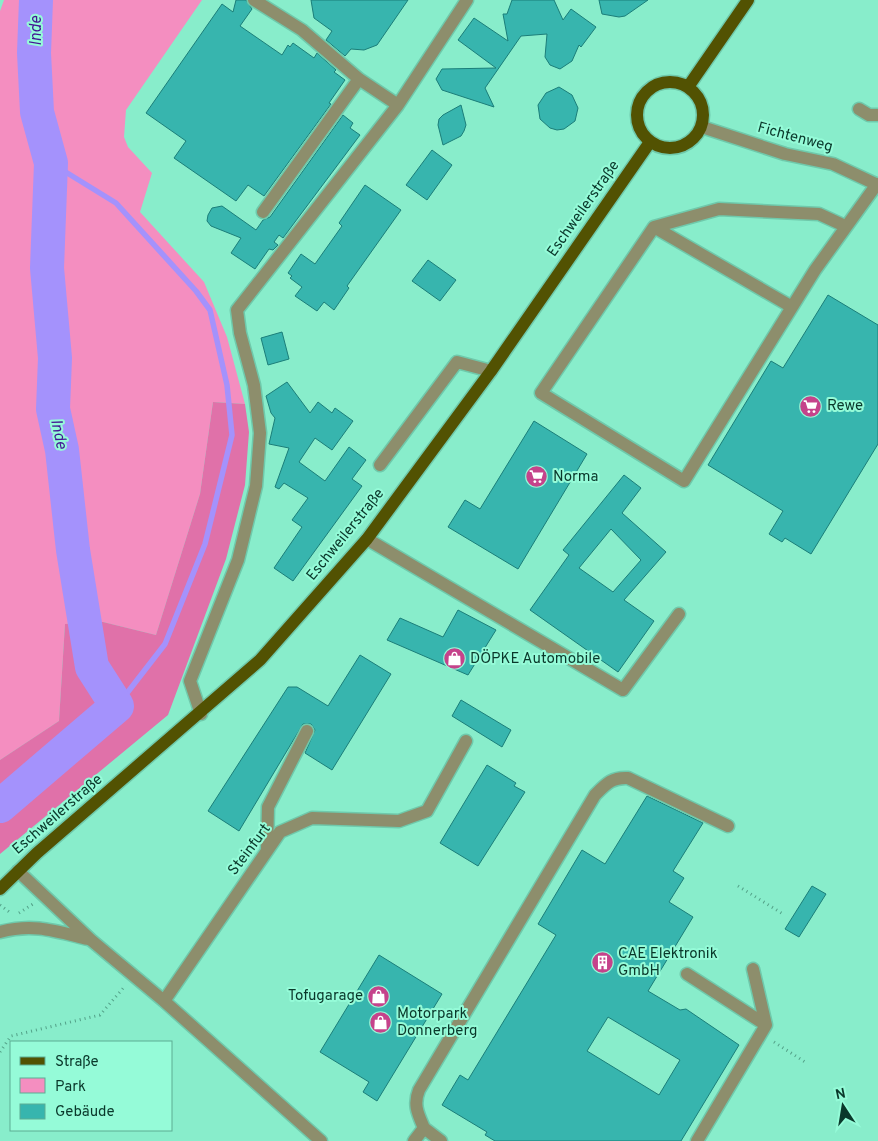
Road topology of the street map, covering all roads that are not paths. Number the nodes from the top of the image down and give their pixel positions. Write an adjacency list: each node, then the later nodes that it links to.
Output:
1 (254, 0): 4 (street)
2 (467, 0): 6 (street)
3 (748, 0): 5 (main road)
4 (359, 79): 6 (street); 12 (street)
5 (688, 87): 9 (main road); 10 (main road)
6 (398, 105): 20 (street)
7 (859, 109): 8 (street)
8 (878, 115)
9 (702, 126): 10 (main road); 11 (street, Fichtenweg)
10 (650, 142): 16 (main road, Eschweilerstraße)
11 (877, 184): 13 (street)
12 (263, 212)
13 (845, 226): 14 (street); 15 (street)
14 (654, 227): 15 (street); 15 (street)
15 (792, 307)
16 (491, 371): 17 (street); 18 (main road, Eschweilerstraße)
17 (380, 465)
18 (367, 539): 19 (street); 20 (main road, Eschweilerstraße)
19 (680, 614)
20 (201, 714): 25 (main road, Eschweilerstraße)
21 (307, 731): 24 (street)
22 (466, 742): 24 (street, Steinfurt)
23 (728, 826): 33 (street)
24 (267, 850): 31 (street, Steinfurt)
25 (18, 871): 26 (main road, Eschweilerstraße); 28 (street)
26 (0, 889)
27 (0, 932): 28 (street)
28 (91, 940): 31 (street)
29 (753, 969): 32 (street)
30 (687, 974): 32 (street)
31 (164, 1001): 34 (street)
32 (763, 1029): 37 (street)
33 (424, 1128): 35 (street); 36 (street)
34 (321, 1141)
35 (414, 1141)
36 (440, 1141)
37 (697, 1141)

